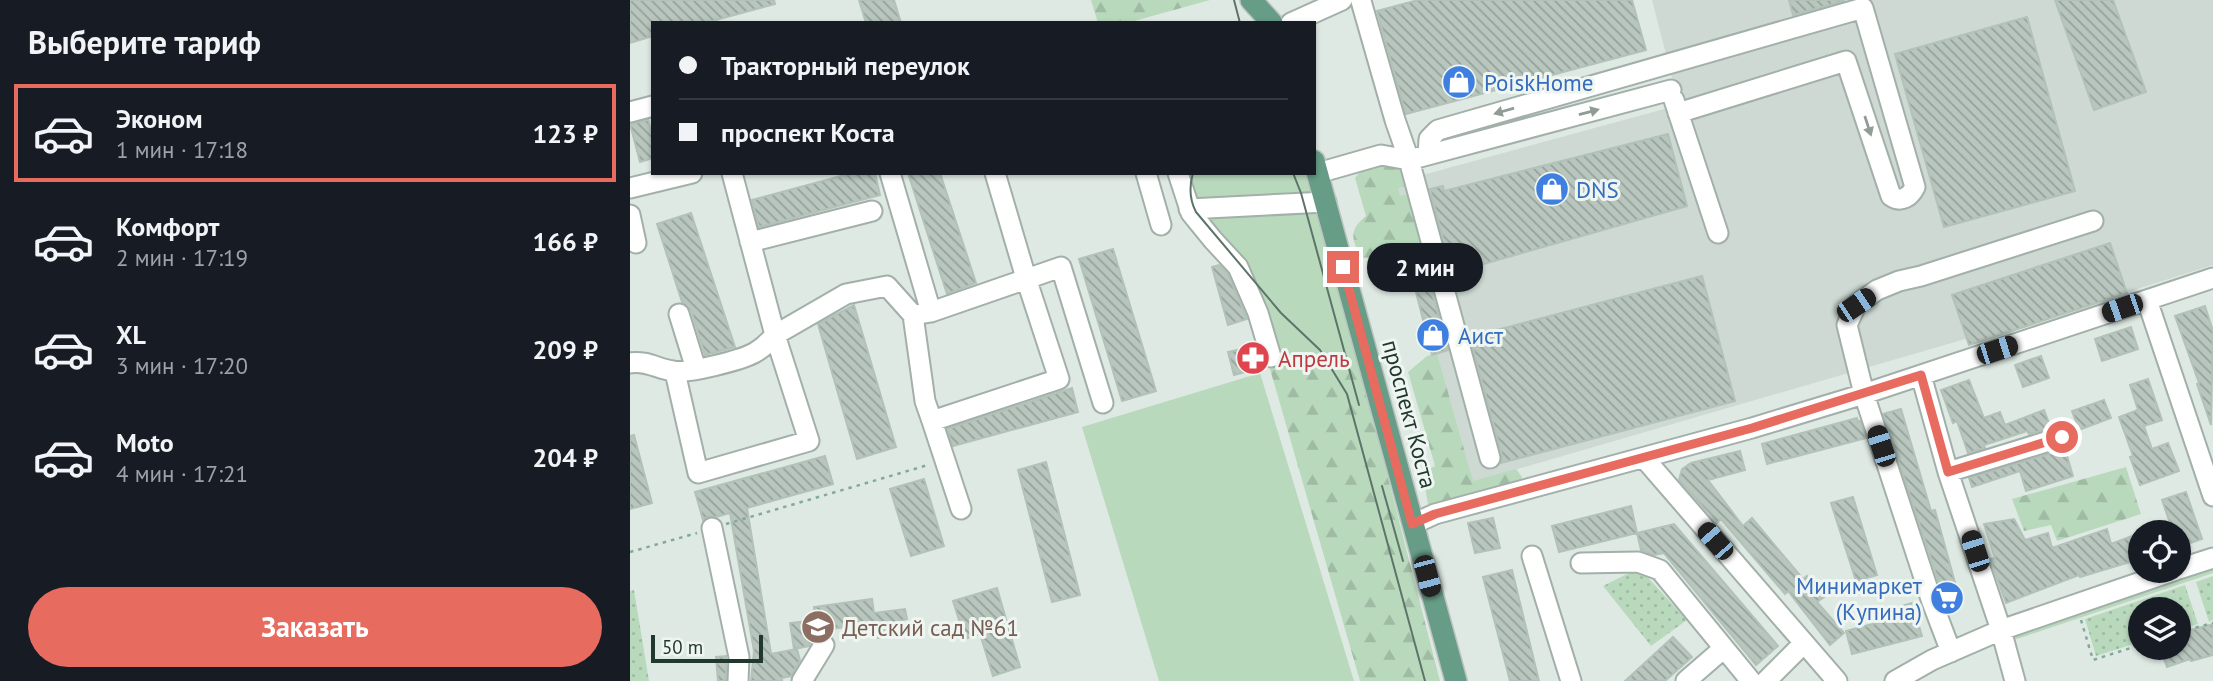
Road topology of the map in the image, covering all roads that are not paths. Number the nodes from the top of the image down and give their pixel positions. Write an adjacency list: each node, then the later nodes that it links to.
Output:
1 (1251, 0): 5 (main road)
2 (1275, 0): 6 (main road)
3 (1356, 0): 4 (street); 13 (street)
4 (1318, 6): 7 (street)
5 (1272, 21)
6 (1274, 21)
7 (1294, 21)
8 (1663, 65): 9 (street); 12 (street, one-way to 8); 13 (street, one-way to 13)
9 (1671, 90): 12 (street); 13 (street, one-way to 9)
10 (651, 107): 11 (street)
11 (630, 112)
12 (1678, 113): 28 (street)
13 (1419, 157): 14 (street); 46 (street)
14 (1316, 167): 22 (main road, проспект Коста)
15 (684, 175): 21 (street)
16 (733, 175): 29 (street)
17 (890, 175): 35 (street)
18 (996, 175): 31 (street)
19 (1147, 175): 27 (street)
20 (1179, 175): 23 (street)
21 (630, 188)
22 (1326, 202): 23 (street); 51 (main road, проспект Коста)
23 (1189, 209): 37 (street)
24 (872, 211): 29 (street)
25 (630, 215): 30 (street)
26 (2094, 221): 42 (street)
27 (1161, 225)
28 (1717, 233)
29 (750, 242): 36 (street)
30 (636, 243)
31 (1026, 278): 35 (street); 43 (street); 44 (street)
32 (2213, 278): 33 (street)
33 (2147, 300): 41 (street); 49 (street)
34 (679, 314): 39 (street)
35 (922, 314): 36 (street); 44 (street)
36 (775, 335): 39 (street); 40 (street)
37 (1271, 357)
38 (630, 363): 40 (street)
39 (696, 369): 40 (street)
40 (675, 372)
41 (1921, 375): 42 (street); 48 (street)
42 (1864, 394): 47 (street); 62 (street)
43 (1103, 403)
44 (932, 421): 50 (street)
45 (2062, 437): 48 (street)
46 (1490, 458)
47 (1644, 458): 51 (street); 59 (street)
48 (1948, 472): 58 (street)
49 (2213, 496)
50 (961, 509)
51 (1412, 524): 65 (main road, проспект Коста)
52 (712, 528): 63 (street)
53 (1532, 556): 66 (street)
54 (2213, 558): 56 (street)
55 (1581, 563): 61 (street)
56 (2191, 565)
57 (2139, 583): 58 (street)
58 (2001, 630): 62 (street); 72 (street)
59 (1803, 644): 69 (street); 70 (street)
60 (824, 645): 64 (street)
61 (1724, 648): 67 (street); 68 (street)
62 (1951, 652): 71 (street)
63 (738, 681)
64 (802, 681)
65 (1456, 681)
66 (1571, 681)
67 (1686, 681)
68 (1751, 681)
69 (1766, 681)
70 (1837, 681)
71 (1895, 681)
72 (2015, 681)

